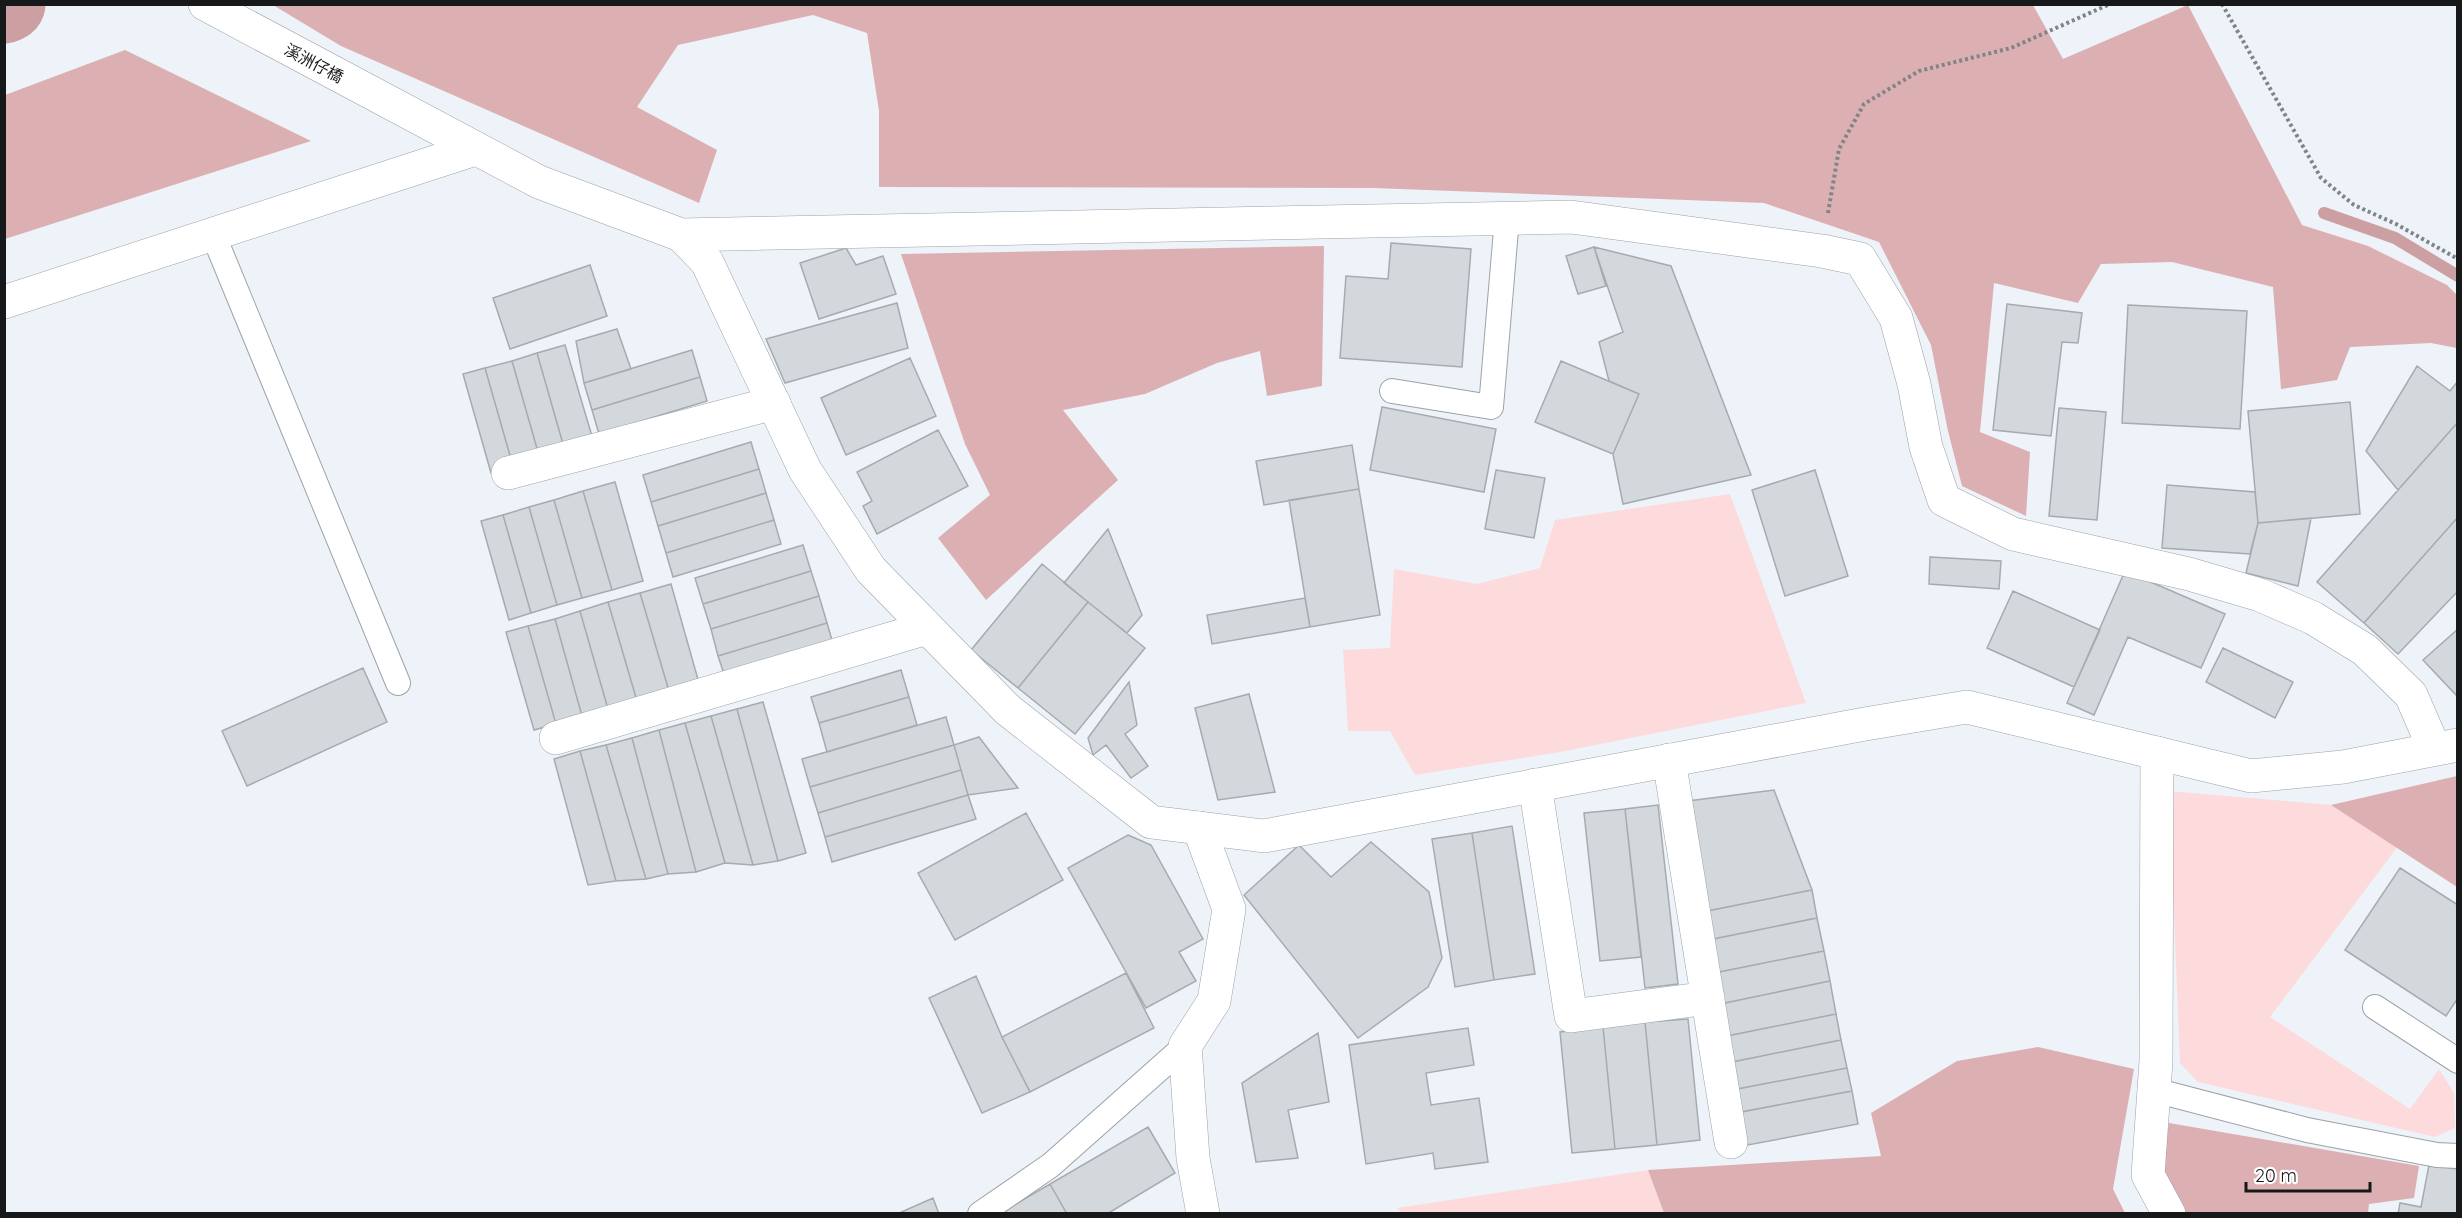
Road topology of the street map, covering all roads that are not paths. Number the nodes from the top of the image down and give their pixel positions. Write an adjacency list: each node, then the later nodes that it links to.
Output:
1 (205, 4): 2 (street, 溪洲仔橋)
2 (475, 149): 4 (street); 5 (street, 溪洲仔橋)
3 (1507, 218): 5 (street); 7 (lane); 13 (street)
4 (213, 234): 6 (street); 11 (lane)
5 (681, 235): 8 (street)
6 (4, 302)
7 (1392, 391)
8 (774, 403): 9 (street); 10 (street)
9 (508, 473)
10 (927, 628): 12 (street); 17 (street)
11 (398, 683)
12 (556, 738)
13 (2446, 747): 14 (street)
14 (2157, 753): 15 (street); 22 (street)
15 (1669, 760): 16 (street); 18 (street)
16 (1535, 785): 17 (street); 18 (street)
17 (1199, 828): 20 (street)
18 (1708, 998): 23 (street)
19 (2375, 1007): 21 (lane)
20 (1185, 1046): 25 (lane); 26 (street)
21 (2457, 1061)
22 (2154, 1090): 24 (lane); 27 (street)
23 (1731, 1142)
24 (2457, 1156)
25 (980, 1214)
26 (1203, 1214)
27 (2169, 1214)

